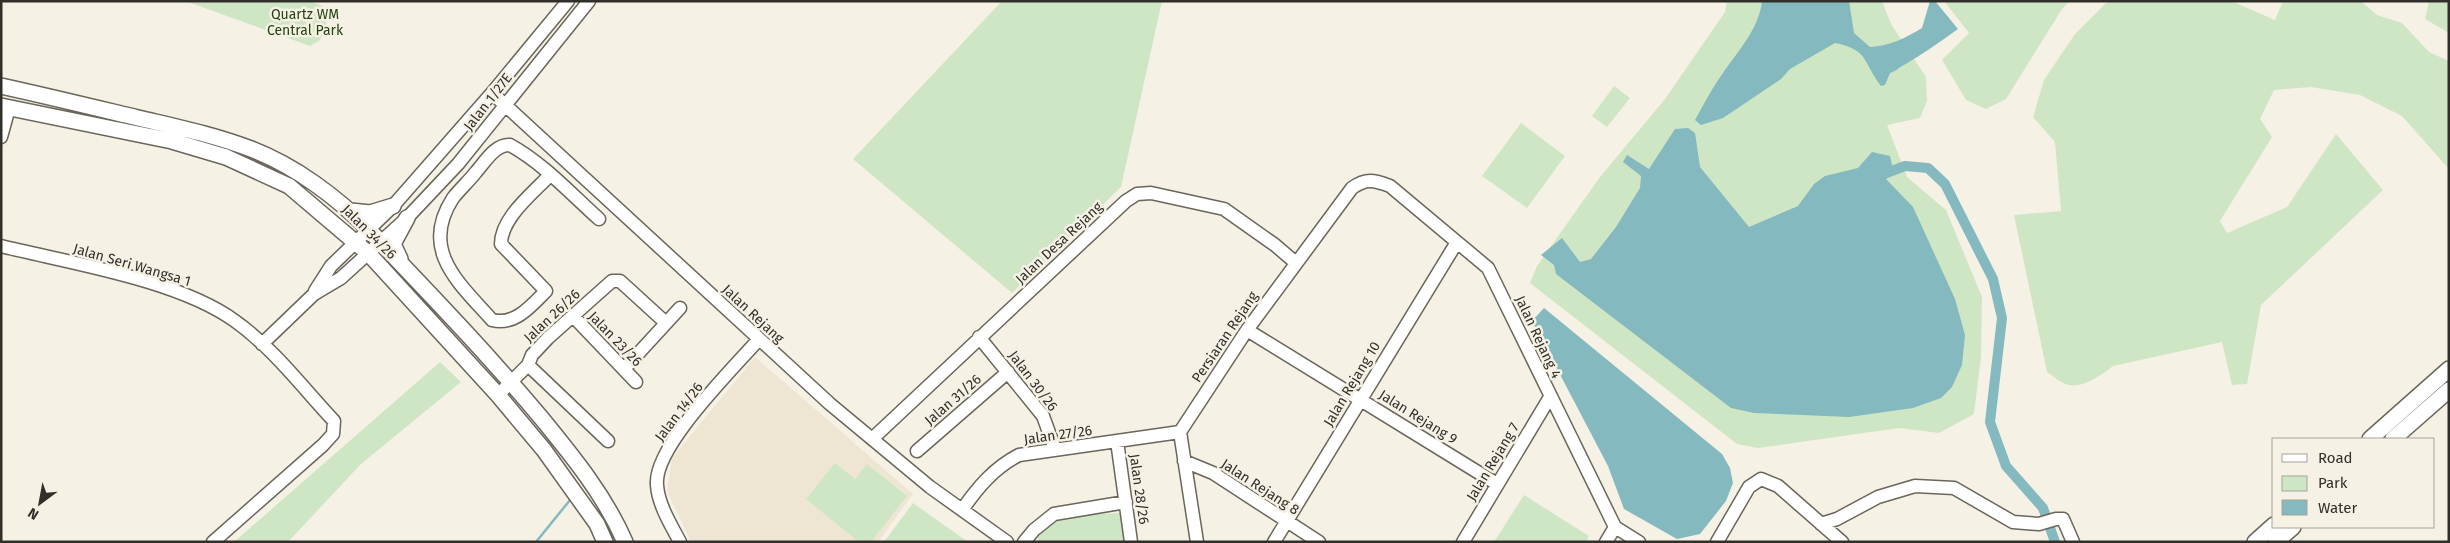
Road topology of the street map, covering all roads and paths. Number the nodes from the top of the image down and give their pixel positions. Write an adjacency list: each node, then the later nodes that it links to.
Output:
1 (568, 1): 4 (street, Jalan 1/27E)
2 (589, 1): 5 (street, Jalan 1/27E)
3 (1, 86): 13 (main road, Jalan 34/26)
4 (492, 93): 5 (street, Jalan Rejang); 12 (street, Jalan 1/27E)
5 (505, 104): 8 (street, Jalan 1/27E); 32 (street, Jalan Rejang)
6 (5, 107): 7 (street); 18 (main road, Jalan 34/26)
7 (1, 136)
8 (458, 164): 10 (street); 14 (street, Jalan 1/27E)
9 (550, 175): 10 (street); 10 (street); 15 (street)
10 (471, 178)
11 (1370, 179): 17 (street, Jalan Rejang 4); 24 (street, Persiaran Rejang)
12 (393, 206): 13 (main road); 16 (street)
13 (351, 211): 16 (main road, Jalan 34/26)
14 (407, 218): 19 (street); 25 (main road)
15 (599, 219)
16 (370, 230): 18 (street); 19 (main road, Jalan 34/26)
17 (1454, 239): 21 (street, Jalan Rejang 4); 23 (street)
18 (357, 241): 22 (main road, Jalan 34/26); 26 (street)
19 (381, 242): 22 (street); 25 (main road, Jalan 34/26)
20 (1, 246): 33 (street, Jalan Seri Wangsa 1)
21 (1470, 252): 23 (street); 42 (street, Jalan Rejang 4)
22 (369, 254): 26 (street); 41 (main road, Jalan 34/26)
23 (1448, 255): 43 (street, Jalan Rejang 10)
24 (1296, 263): 30 (street, Persiaran Rejang); 31 (street, Jalan Desa Rejang)
25 (404, 267): 38 (main road, Jalan 34/26)
26 (314, 294): 33 (street)
27 (680, 308): 29 (street)
28 (572, 316): 29 (street, Jalan 26/26); 34 (street, Jalan 26/26); 35 (street, Jalan 23/26)
29 (666, 323): 35 (street)
30 (1247, 330): 43 (street, Jalan Rejang 9); 44 (street, Persiaran Rejang)
31 (979, 336): 37 (street, Jalan 30/26); 47 (street, Jalan Desa Rejang)
32 (759, 339): 47 (street, Jalan Rejang); 66 (street, Jalan 14/26)
33 (262, 344): 63 (street, Jalan Seri Wangsa 1)
34 (528, 364): 38 (street, Jalan 26/26); 48 (street)
35 (624, 369): 39 (street, Jalan 23/26)
36 (2449, 369): 45 (main road)
37 (1008, 372): 50 (street, Jalan 30/26); 51 (street, Jalan 31/26)
38 (512, 382): 41 (street, Jalan 26/26); 65 (main road, Jalan 34/26)
39 (636, 382)
40 (2449, 390): 46 (main road)
41 (498, 395): 64 (main road, Jalan 34/26)
42 (1550, 397): 53 (street, Jalan Rejang 7); 59 (street, Jalan Rejang 4)
43 (1360, 399): 53 (street, Jalan Rejang 9); 57 (street, Jalan Rejang 10)
44 (1180, 432): 49 (street, Jalan 27/26); 52 (street)
45 (2371, 438)
46 (2394, 438)
47 (872, 439): 55 (street, Jalan Rejang)
48 (608, 440)
49 (1117, 442): 50 (street, Jalan 27/26); 54 (street, Jalan 28/26)
50 (1054, 449): 55 (street, Jalan 27/26)
51 (917, 451)
52 (1184, 461): 57 (street, Jalan Rejang 8); 70 (street)
53 (1497, 484): 73 (street, Jalan Rejang 7)
54 (1126, 502): 68 (street); 69 (street, Jalan 28/26)
55 (962, 510): 67 (street, Jalan Rejang)
56 (1844, 515): 58 (street); 62 (street); 77 (street)
57 (1287, 522): 71 (street, Jalan Rejang 10); 72 (street, Jalan Rejang 8)
58 (1821, 524): 62 (street); 76 (street)
59 (1615, 527): 74 (street); 75 (street)
60 (2272, 527): 78 (main road)
61 (2293, 528): 79 (main road)
62 (1840, 540)
63 (213, 542)
64 (605, 542)
65 (625, 542)
66 (680, 542)
67 (1007, 542)
68 (1024, 542)
69 (1131, 542)
70 (1197, 542)
71 (1274, 542)
72 (1319, 542)
73 (1463, 542)
74 (1606, 542)
75 (1639, 542)
76 (1717, 542)
77 (2073, 542)
78 (2255, 542)
79 (2276, 542)

